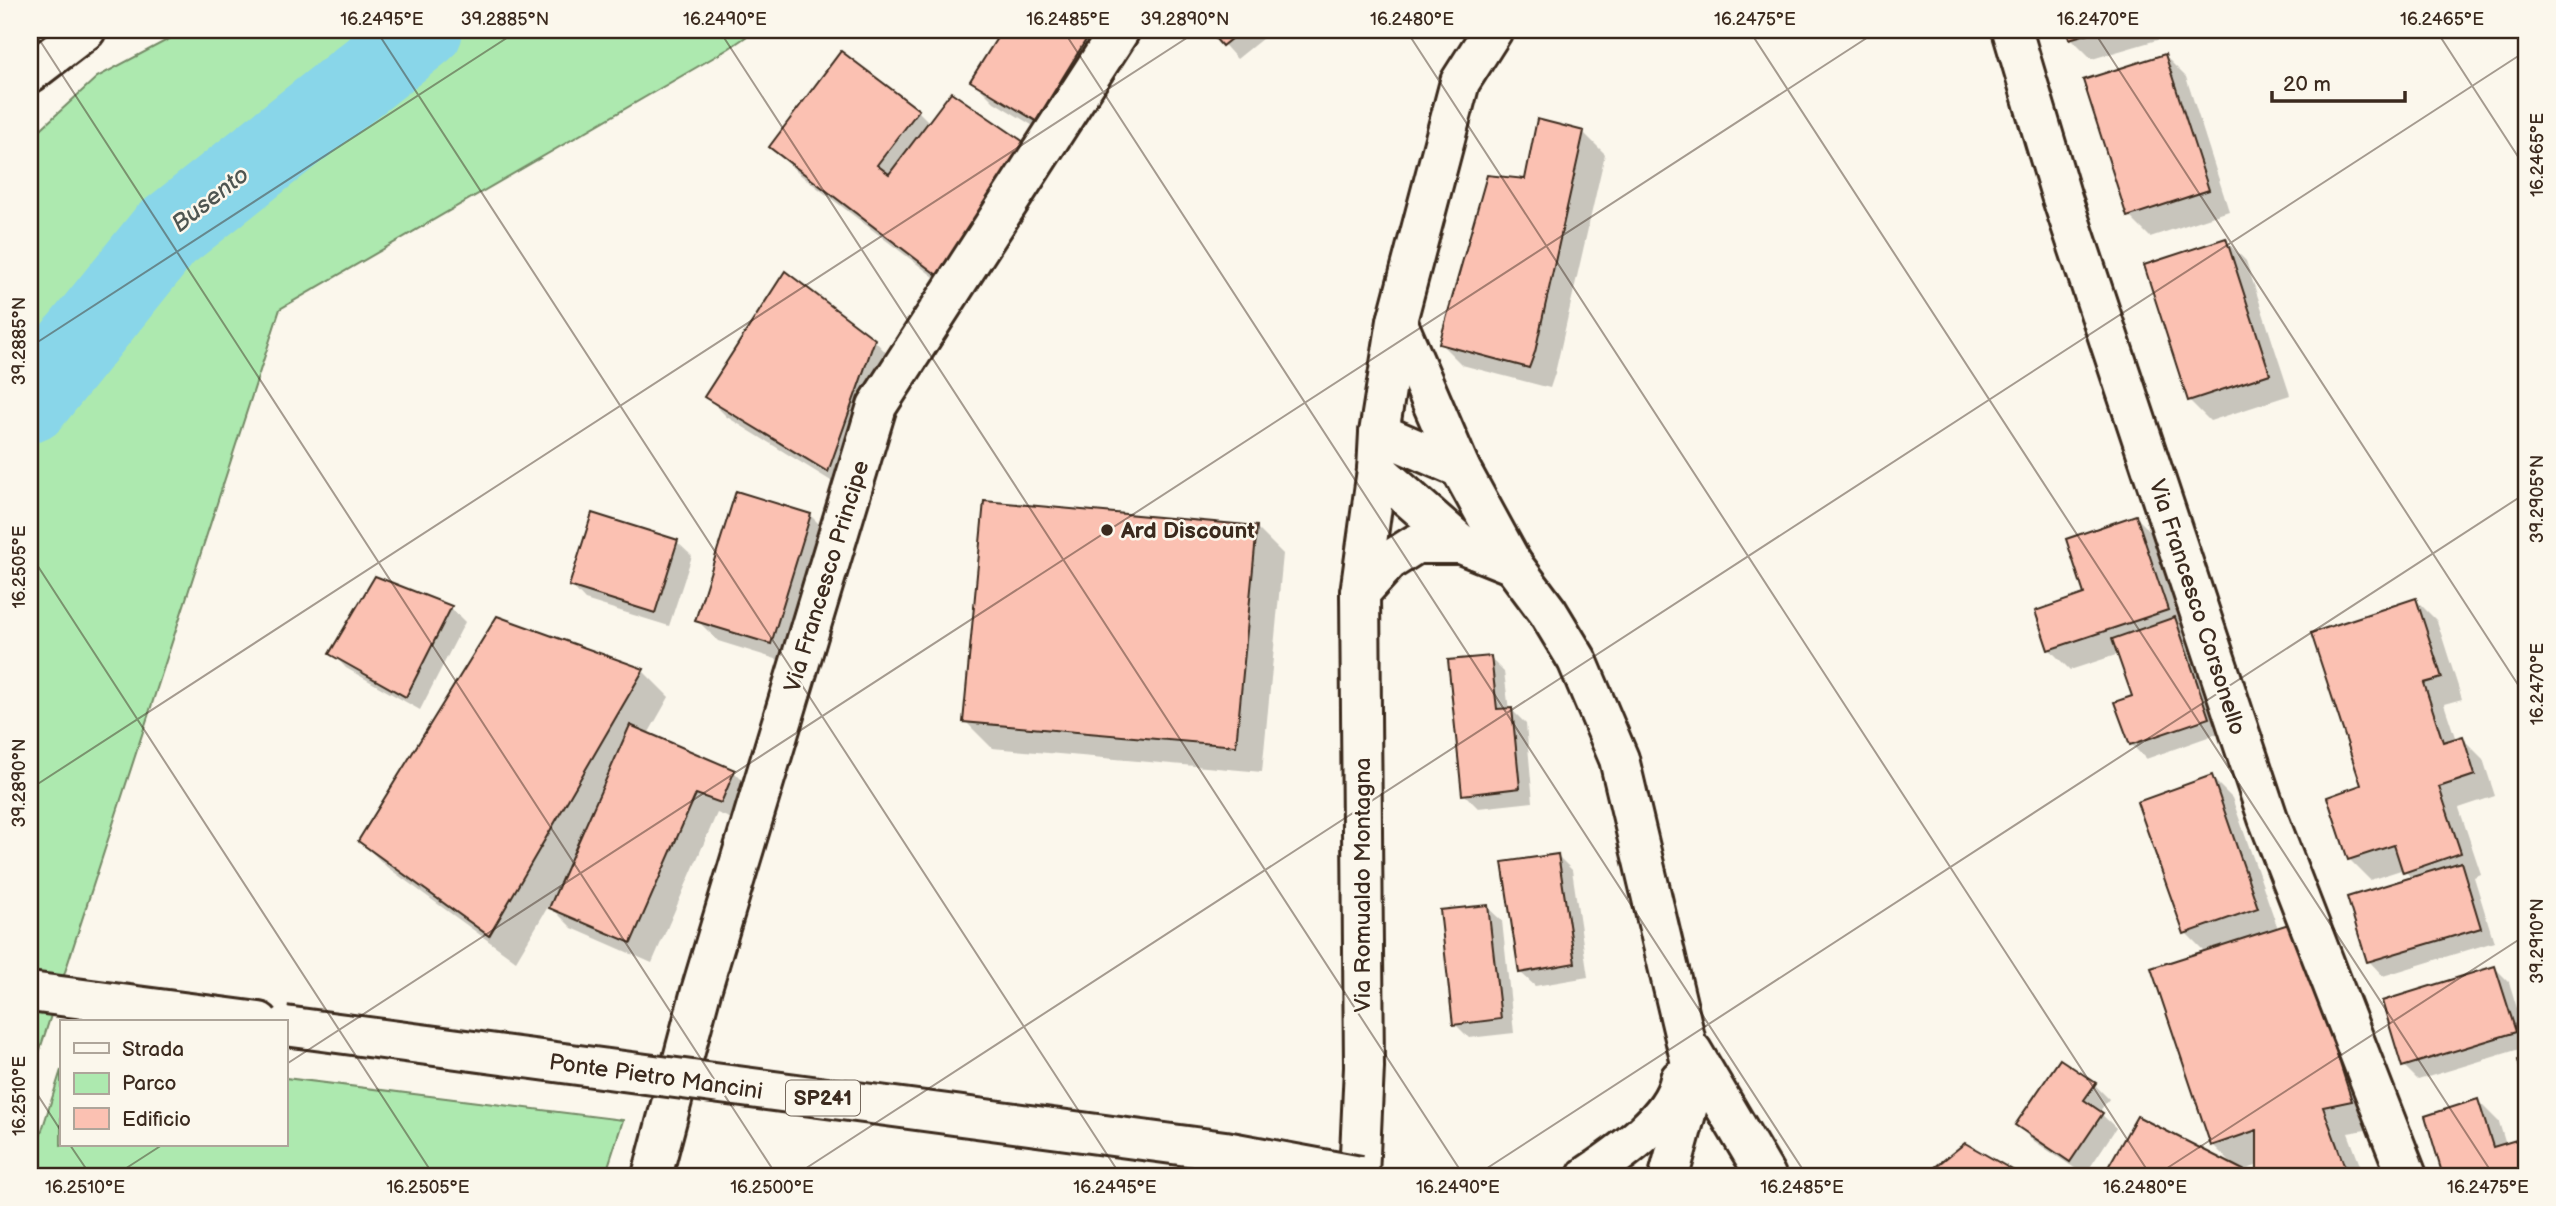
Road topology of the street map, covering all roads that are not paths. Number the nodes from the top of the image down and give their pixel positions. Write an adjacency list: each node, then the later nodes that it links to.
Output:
1 (86, 30): 5 (main road)
2 (1120, 30): 17 (main road, Via Francesco Principe)
3 (1493, 30): 6 (main road, Via Romualdo Montagna)
4 (2012, 30): 23 (main road, Via Francesco Corsonello)
5 (30, 73)
6 (1397, 321): 7 (main road, Via Romualdo Montagna); 8 (main road)
7 (1378, 452): 8 (main road); 9 (main road); 11 (main road, Via Romualdo Montagna)
8 (1460, 467): 10 (main road)
9 (1461, 544): 10 (main road); 11 (main road)
10 (1513, 565): 15 (main road)
11 (1360, 593): 18 (main road, Via Romualdo Montagna)
12 (30, 992): 13 (main road)
13 (244, 1020)
14 (287, 1026): 18 (main road, Ponte Pietro Mancini / SP241, bridge)
15 (1686, 1042): 16 (main road); 19 (main road); 20 (main road)
16 (1741, 1134): 21 (main road); 22 (main road)
17 (652, 1176)
18 (1359, 1176)
19 (1587, 1176)
20 (1669, 1176)
21 (1729, 1176)
22 (1766, 1176)
23 (2407, 1176)

